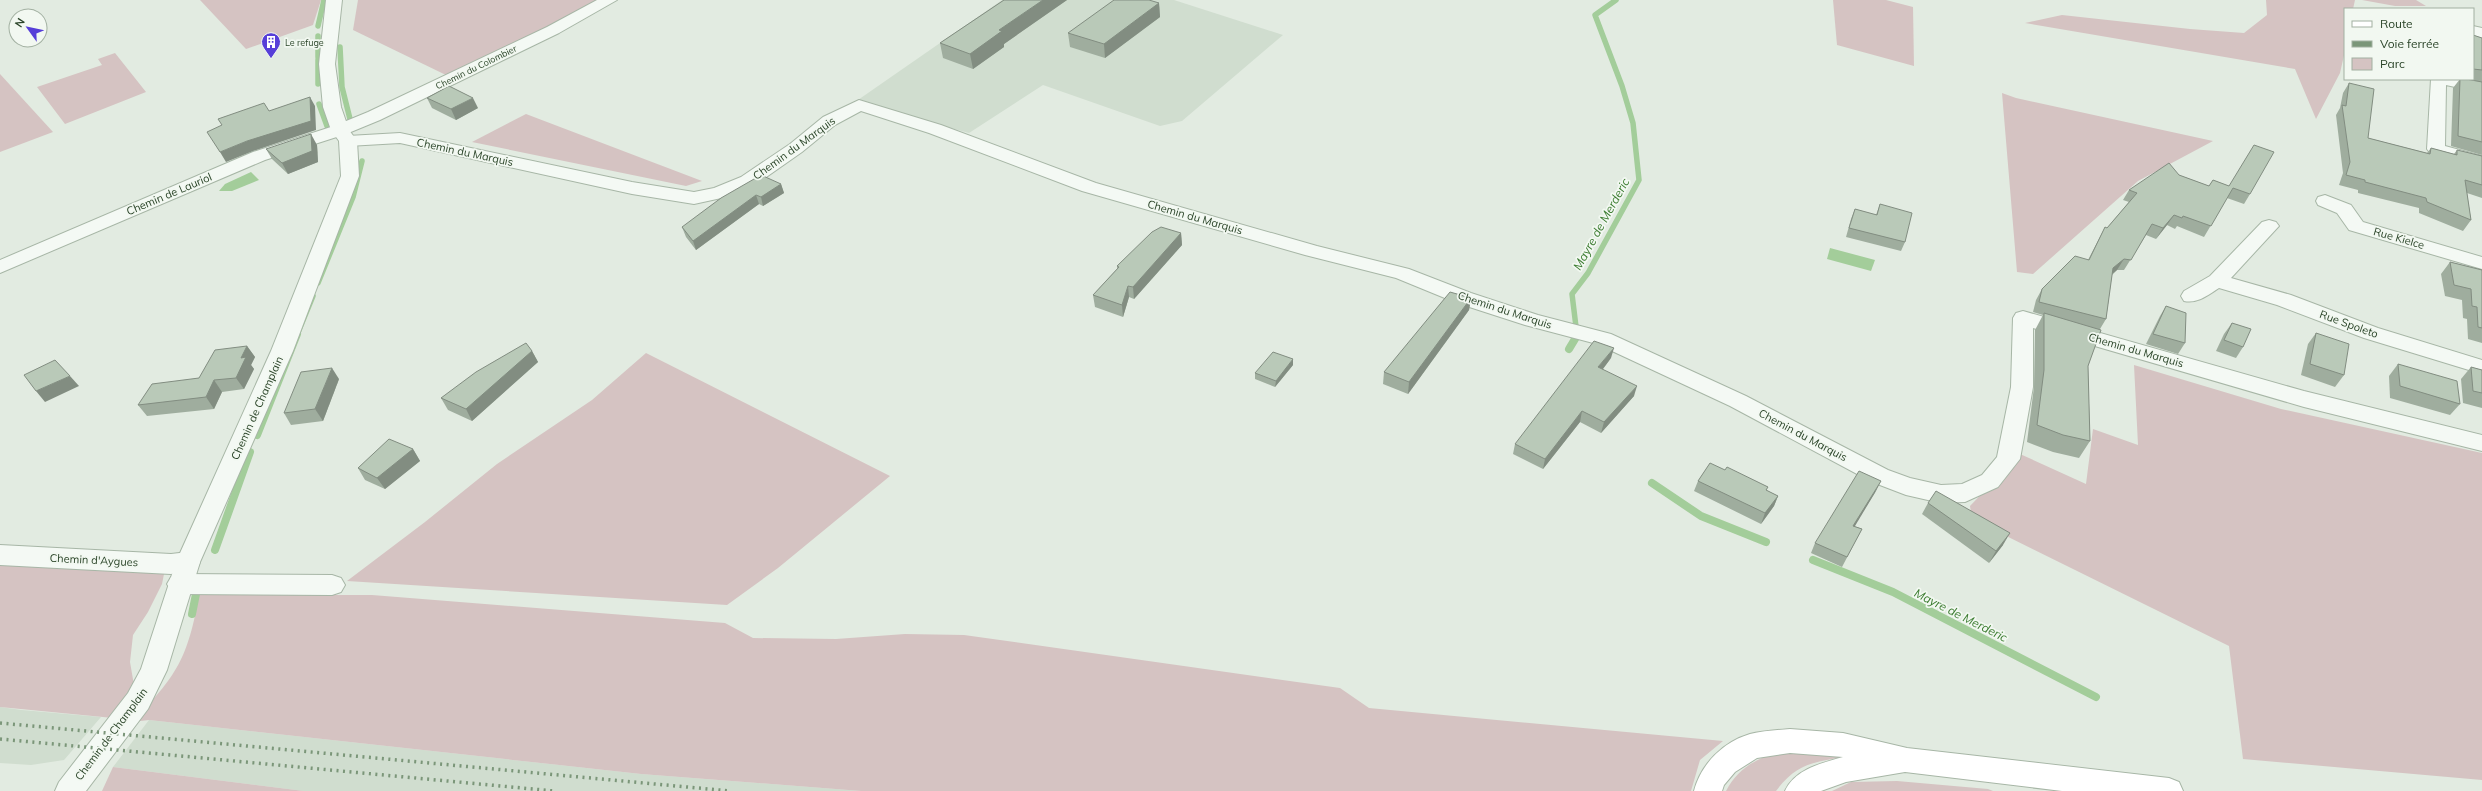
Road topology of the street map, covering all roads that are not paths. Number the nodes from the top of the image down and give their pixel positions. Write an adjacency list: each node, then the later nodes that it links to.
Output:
1 (334, 0): 5 (street, Chemin de Champlain)
2 (609, 0): 5 (street, Chemin du Colombier)
3 (2435, 80): 4 (street); 6 (street)
4 (2482, 88)
5 (344, 135): 10 (street, Chemin de Lauriol); 14 (street, Chemin du Marquis); 16 (street, Chemin de Champlain)
6 (2482, 162)
7 (2324, 201): 9 (street, Rue Kielce)
8 (2269, 226): 11 (street)
9 (2482, 263)
10 (0, 266)
11 (2217, 281): 12 (street); 13 (street, Rue Spoleto)
12 (2191, 296)
13 (2482, 366)
14 (2482, 443)
15 (0, 554): 16 (street, Chemin d'Aygues)
16 (184, 573): 17 (street, Chemin d'Aygues); 19 (street, Chemin de Champlain)
17 (332, 585)
18 (1907, 760): 20 (main road); 21 (main road); 22 (main road)
19 (69, 791)
20 (1708, 791)
21 (1799, 791)
22 (2169, 791)

